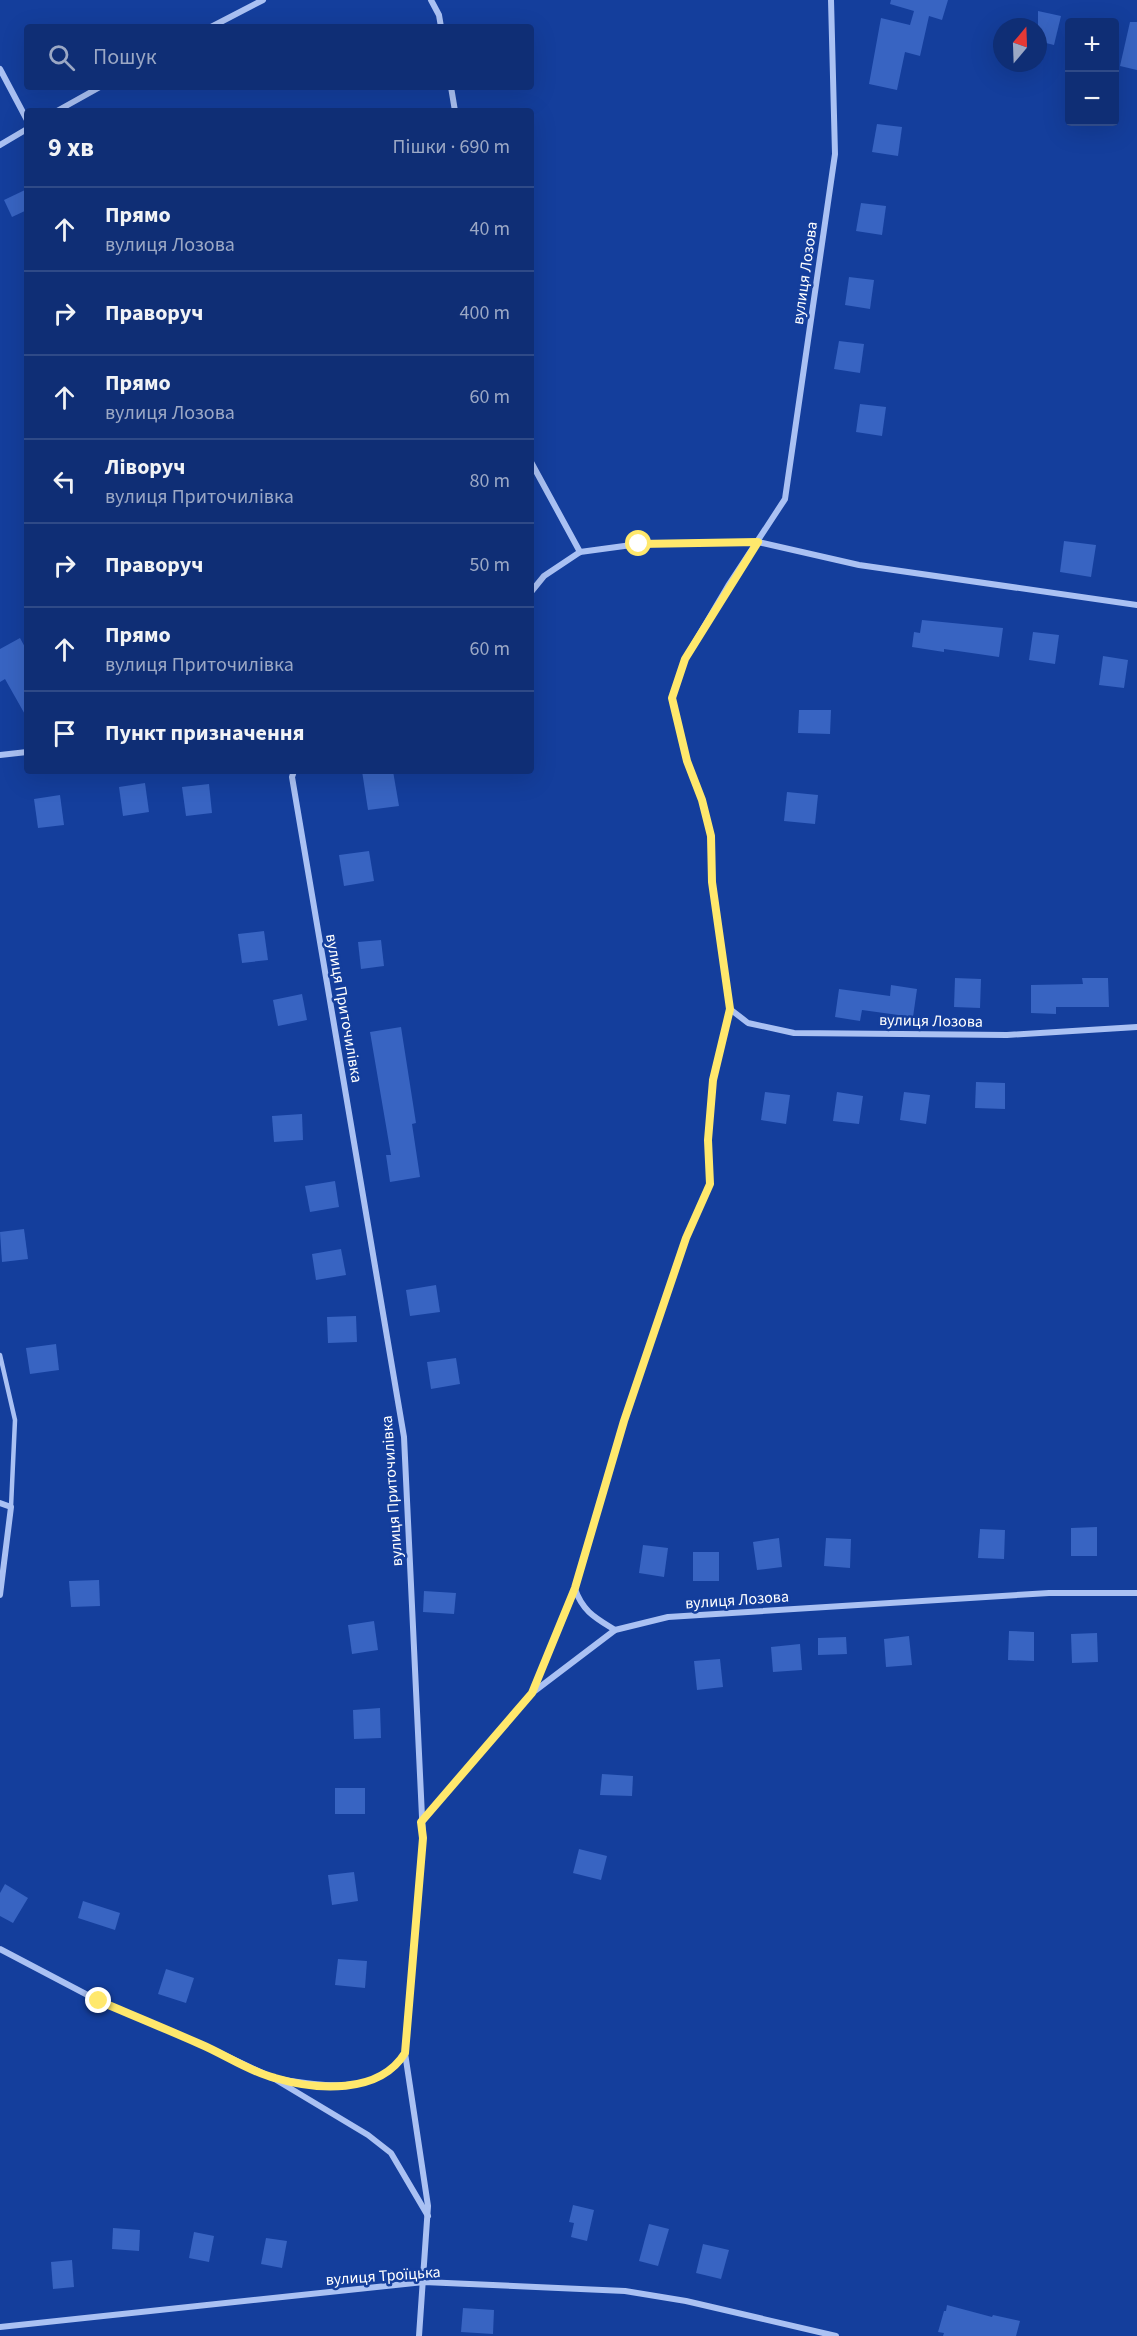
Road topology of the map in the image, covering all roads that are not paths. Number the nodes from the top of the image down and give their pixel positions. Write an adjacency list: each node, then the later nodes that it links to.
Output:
1 (263, 0): 4 (street)
2 (431, 0): 5 (street)
3 (831, 0): 15 (street, вулиця Лозова)
4 (217, 24)
5 (440, 24)
6 (0, 69): 11 (street)
7 (95, 90): 9 (street)
8 (452, 90): 10 (street)
9 (62, 108)
10 (454, 108)
11 (24, 114)
12 (24, 131): 13 (street)
13 (0, 145)
14 (534, 468): 16 (street)
15 (758, 542): 16 (street); 18 (street); 22 (street, вулиця Лозова)
16 (580, 552): 17 (street)
17 (534, 588)
18 (1137, 604)
19 (24, 752): 20 (street)
20 (0, 755)
21 (293, 774): 32 (street, вулиця Приточилівка)
22 (730, 1009): 23 (street, вулиця Лозова); 27 (street)
23 (1137, 1027)
24 (0, 1355): 26 (lane)
25 (0, 1503): 26 (street)
26 (11, 1507): 29 (street)
27 (575, 1588): 30 (street); 31 (street)
28 (1137, 1593): 30 (street, вулиця Лозова)
29 (0, 1595)
30 (615, 1629): 31 (street, вулиця Лозова)
31 (532, 1693): 32 (street, вулиця Лозова)
32 (421, 1822): 34 (street, вулиця Приточилівка)
33 (0, 1949): 35 (street)
34 (405, 2053): 35 (street); 36 (street, вулиця Приточилівка)
35 (273, 2078): 36 (street)
36 (428, 2216): 37 (street, вулиця Приточилівка)
37 (424, 2282): 38 (street, вулиця Троїцька); 39 (street, вулиця Приточилівка); 40 (street, вулиця Троїцька)
38 (0, 2327)
39 (419, 2336)
40 (836, 2336)

